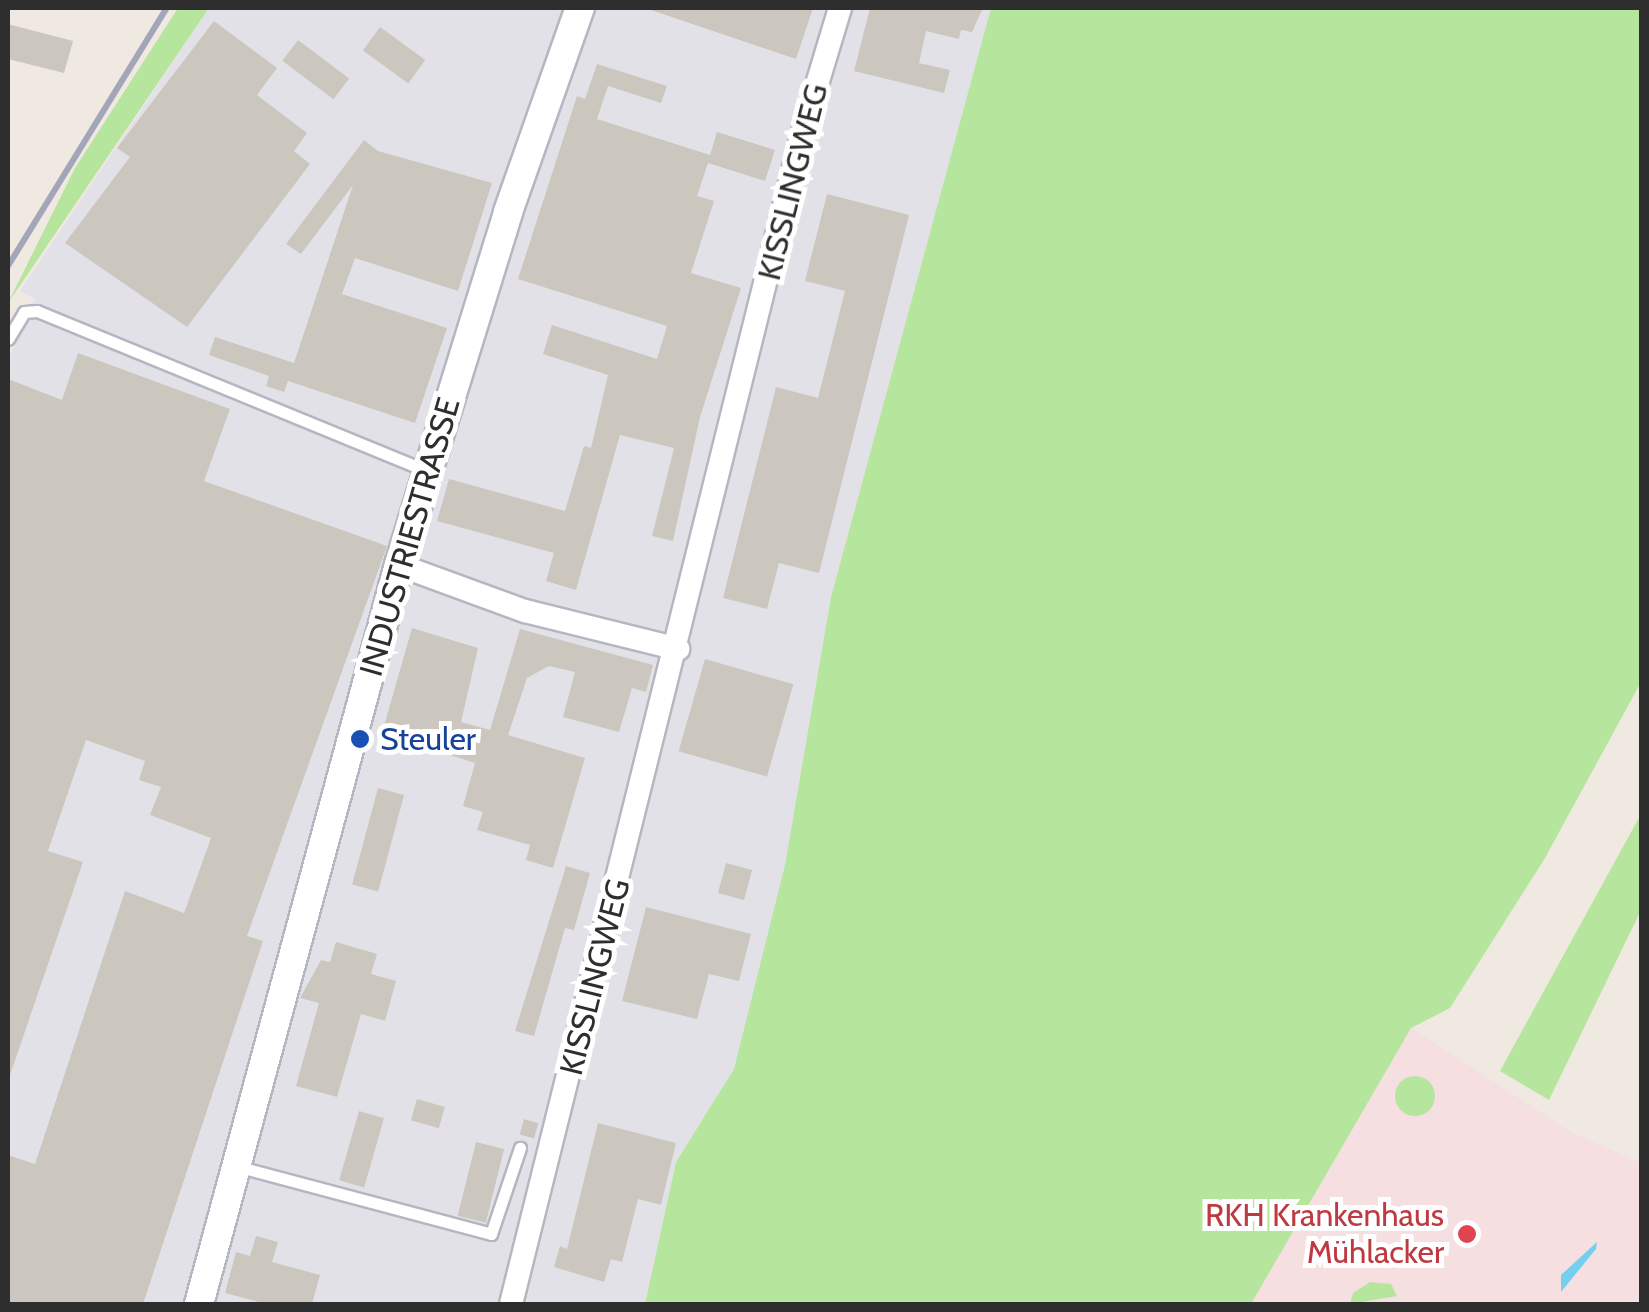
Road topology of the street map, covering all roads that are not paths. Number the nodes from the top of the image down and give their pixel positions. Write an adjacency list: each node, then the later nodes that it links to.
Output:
1 (580, 8): 4 (street, INDUSTRIESTRASSE)
2 (840, 8): 6 (street, KISSLINGWEG)
3 (8, 339): 4 (lane)
4 (427, 471): 5 (street, INDUSTRIESTRASSE)
5 (399, 564): 6 (street); 8 (street, INDUSTRIESTRASSE)
6 (678, 649): 10 (street, KISSLINGWEG)
7 (520, 1148): 8 (lane)
8 (232, 1165): 9 (street, INDUSTRIESTRASSE)
9 (199, 1304)
10 (511, 1304)

